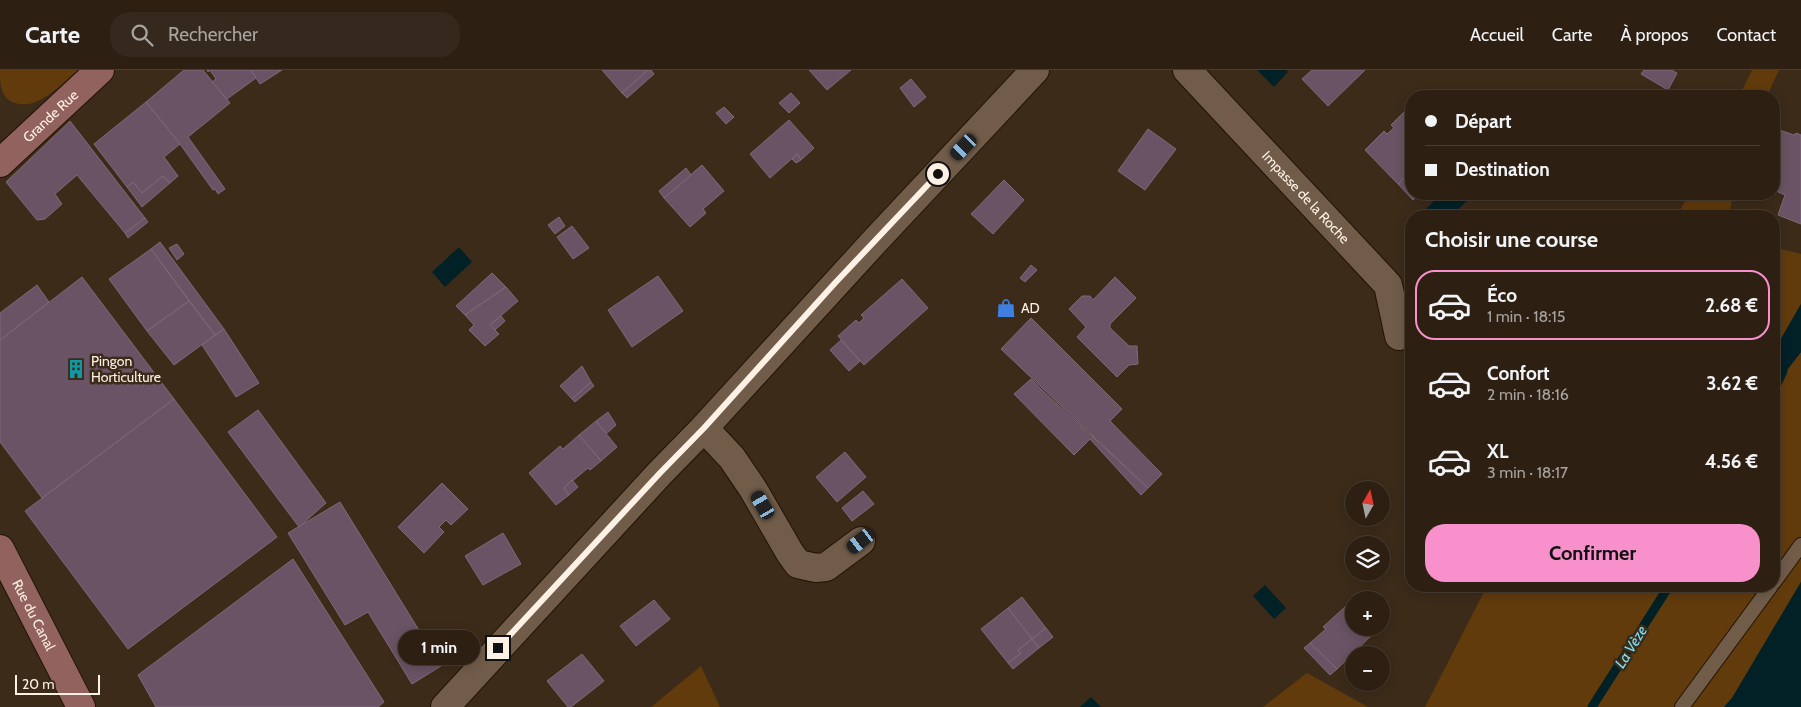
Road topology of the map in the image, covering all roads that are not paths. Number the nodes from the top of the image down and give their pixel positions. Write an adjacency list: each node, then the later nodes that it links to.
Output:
1 (100, 70): 4 (street, Grande Rue)
2 (1035, 70): 6 (street)
3 (1187, 70): 5 (street, Impasse de la Roche)
4 (0, 163)
5 (1399, 336)
6 (704, 428): 7 (street); 13 (street)
7 (861, 541)
8 (1801, 545): 10 (lane)
9 (0, 549): 12 (street, Rue du Canal)
10 (1780, 574)
11 (1767, 592): 14 (lane)
12 (81, 707)
13 (445, 707)
14 (1682, 707)

